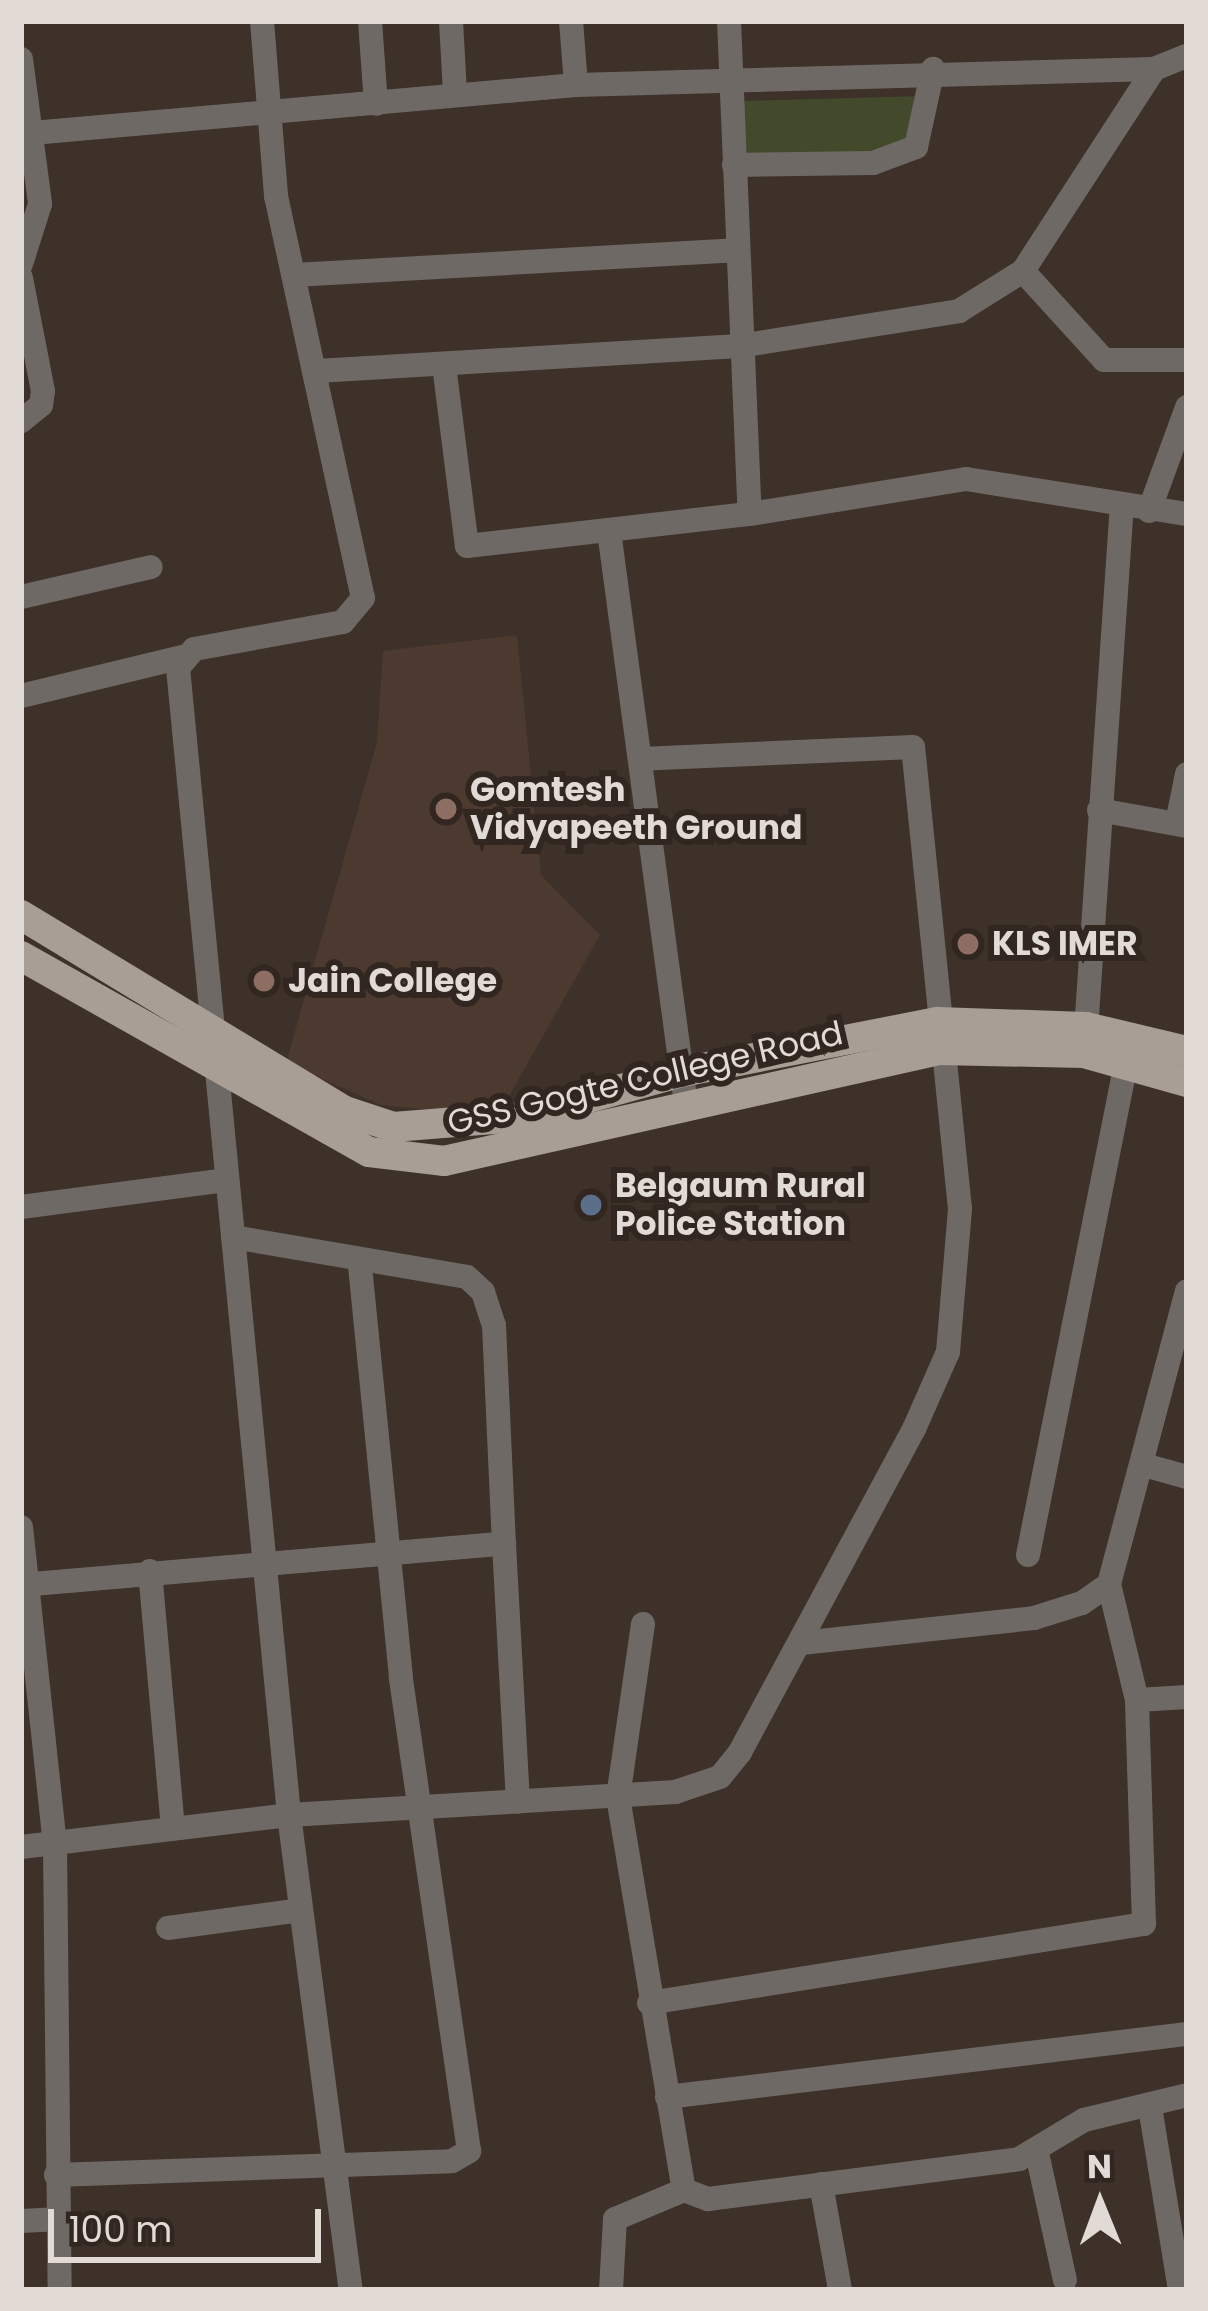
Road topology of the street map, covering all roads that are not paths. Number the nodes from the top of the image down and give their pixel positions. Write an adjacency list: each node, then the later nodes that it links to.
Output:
1 (262, 21): 14 (street)
2 (370, 21): 13 (street)
3 (451, 21): 12 (street)
4 (571, 21): 11 (street)
5 (729, 21): 10 (street)
6 (1187, 56): 9 (street)
7 (21, 59): 15 (street)
8 (933, 69): 9 (street); 10 (street); 16 (street)
9 (1154, 69): 19 (street)
10 (731, 78): 11 (street); 16 (street)
11 (576, 85): 12 (street)
12 (454, 93): 13 (street)
13 (376, 104): 14 (street)
14 (267, 115): 15 (street); 20 (street)
15 (26, 134): 18 (street)
16 (734, 165): 17 (street)
17 (735, 250): 20 (street); 22 (street)
18 (21, 258)
19 (1023, 271): 22 (street); 23 (street)
20 (294, 275): 25 (street)
21 (21, 278): 27 (street)
22 (739, 346): 24 (street); 30 (street)
23 (1187, 360)
24 (444, 365): 25 (street); 32 (street)
25 (317, 371): 35 (street)
26 (1187, 407): 29 (street)
27 (21, 421)
28 (1123, 504): 29 (street); 30 (street); 39 (street)
29 (1149, 511): 31 (street)
30 (750, 514): 32 (street)
31 (1187, 514)
32 (609, 531): 37 (street)
33 (151, 566): 34 (street)
34 (21, 597)
35 (182, 657): 36 (street); 43 (street)
36 (21, 696)
37 (641, 759): 44 (street); 49 (street)
38 (1187, 774): 40 (street)
39 (1099, 810): 40 (street); 45 (street)
40 (1182, 825)
41 (21, 915): 43 (main road)
42 (21, 956): 48 (main road, GSS Gogte College Road)
43 (212, 1024): 48 (street); 52 (main road)
44 (938, 1035): 45 (main road, GSS Gogte College Road); 49 (main road); 51 (main road, GSS Gogte College Road); 70 (street)
45 (1085, 1040): 46 (main road); 47 (main road, GSS Gogte College Road)
46 (1187, 1051)
47 (1126, 1064): 50 (main road, GSS Gogte College Road); 64 (street)
48 (217, 1072): 52 (main road, GSS Gogte College Road); 53 (street)
49 (682, 1072): 51 (street); 52 (main road)
50 (1187, 1082)
51 (686, 1104): 52 (main road, GSS Gogte College Road)
52 (478, 1137)
53 (227, 1180): 54 (street); 55 (street)
54 (21, 1207)
55 (233, 1237): 56 (street); 65 (street)
56 (359, 1259): 62 (street); 63 (street)
57 (1187, 1291): 58 (street)
58 (1175, 1387): 59 (street)
59 (1144, 1465): 60 (street); 67 (street)
60 (1187, 1477)
61 (21, 1527): 68 (street)
62 (504, 1544): 63 (street); 74 (street)
63 (389, 1549): 65 (street); 75 (street)
64 (1028, 1555)
65 (266, 1558): 66 (street); 76 (street)
66 (150, 1571): 68 (street); 77 (street)
67 (1109, 1584): 70 (street); 72 (street)
68 (25, 1585): 78 (street)
69 (643, 1624): 73 (street)
70 (801, 1643): 73 (street)
71 (1187, 1697): 72 (street)
72 (1137, 1700): 82 (street)
73 (618, 1797): 74 (street); 82 (street)
74 (518, 1802): 75 (street)
75 (420, 1808): 76 (street); 88 (street)
76 (289, 1815): 77 (street); 80 (street)
77 (173, 1828): 78 (street)
78 (55, 1844): 79 (street); 89 (street)
79 (21, 1847)
80 (301, 1910): 81 (street); 88 (street)
81 (168, 1928)
82 (649, 2002): 85 (street)
83 (1187, 2034): 85 (street)
84 (1187, 2095): 86 (street)
85 (668, 2097): 91 (street)
86 (1150, 2107): 87 (street); 99 (street)
87 (1036, 2152): 90 (street); 94 (street)
88 (335, 2166): 89 (street); 96 (street)
89 (56, 2175): 92 (street)
90 (821, 2184): 91 (street); 98 (street)
91 (684, 2189): 97 (street)
92 (56, 2218): 93 (street); 95 (street)
93 (21, 2221)
94 (1065, 2280)
95 (60, 2290)
96 (351, 2290)
97 (611, 2290)
98 (840, 2290)
99 (1180, 2290)

